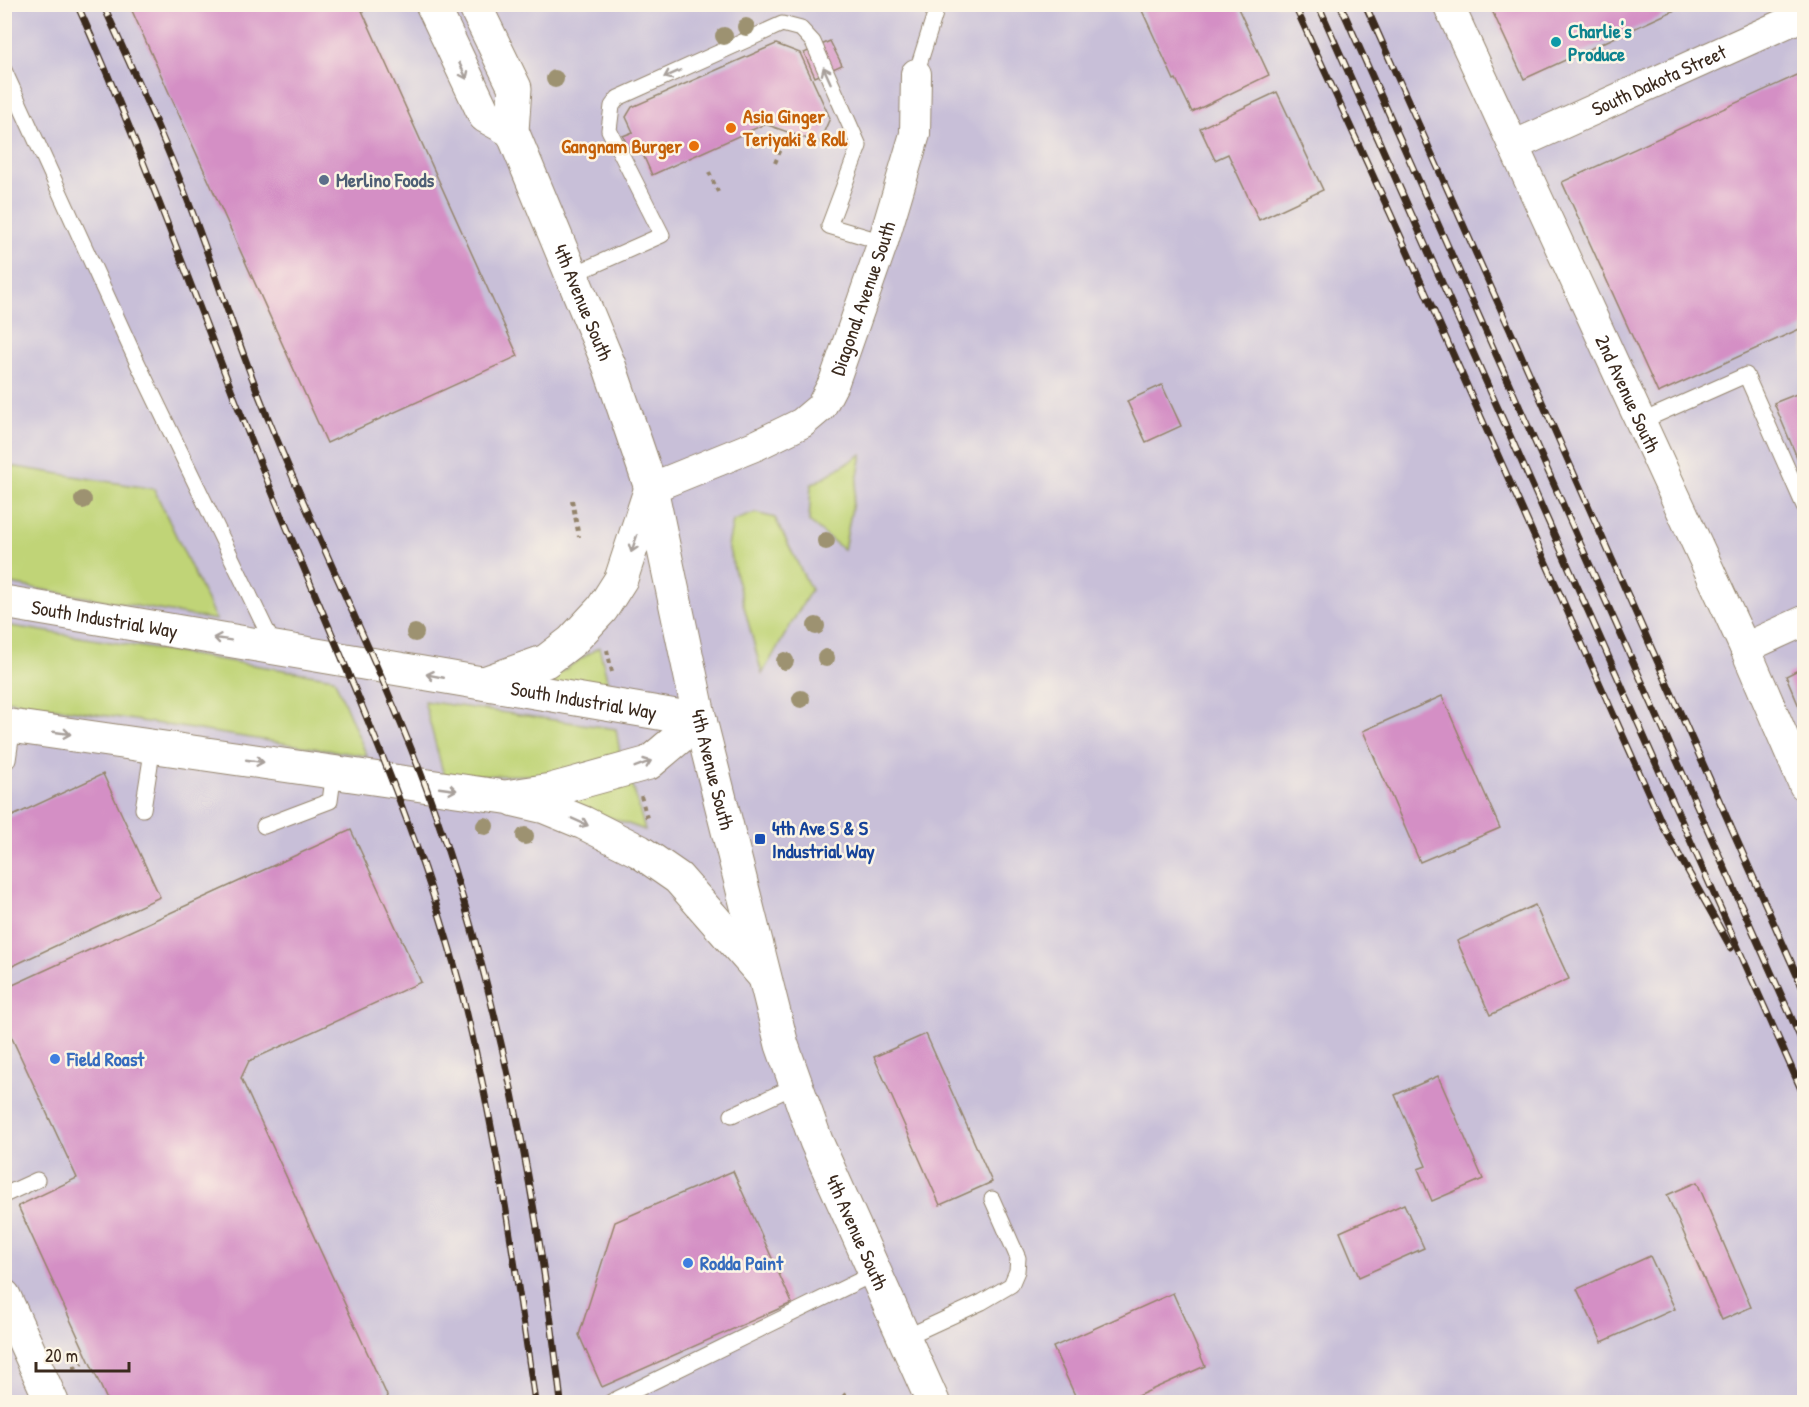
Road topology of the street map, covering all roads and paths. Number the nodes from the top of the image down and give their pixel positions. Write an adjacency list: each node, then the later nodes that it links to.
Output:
1 (432, 4): 8 (street, one-way to 8)
2 (474, 4): 8 (street, 4th Avenue South)
3 (938, 4): 7 (lane, Diagonal Avenue South)
4 (1448, 4): 10 (street, 2nd Avenue South)
5 (1804, 15): 10 (street, South Dakota Street)
6 (4, 70): 24 (lane)
7 (916, 74): 14 (street, Diagonal Avenue South)
8 (512, 131): 15 (street, 4th Avenue South)
9 (784, 142): 11 (path)
10 (1513, 146): 16 (street, 2nd Avenue South)
11 (775, 163)
12 (709, 171): 13 (path)
13 (718, 192)
14 (883, 242): 15 (lane, one-way to 15); 17 (street, Diagonal Avenue South)
15 (572, 275): 17 (street, 4th Avenue South)
16 (1640, 422): 19 (lane); 25 (street, 2nd Avenue South)
17 (651, 488): 27 (street, one-way to 27); 28 (street, 4th Avenue South)
18 (572, 500): 20 (path)
19 (1804, 506)
20 (579, 537)
21 (4, 602): 24 (street, South Industrial Way, one-way to 21)
22 (1804, 621): 25 (street)
23 (606, 646): 26 (path)
24 (275, 648): 27 (street, South Industrial Way, one-way to 24)
25 (1745, 648): 33 (street, 2nd Avenue South)
26 (612, 674)
27 (481, 685): 28 (street, South Industrial Way)
28 (700, 720): 35 (street, South Industrial Way, one-way to 28); 39 (street, 4th Avenue South)
29 (9, 725): 30 (street, South Industrial Way, one-way to 30); 31 (lane)
30 (153, 746): 32 (street, South Industrial Way, one-way to 32); 36 (lane)
31 (8, 760)
32 (334, 772): 35 (street, South Industrial Way, one-way to 35); 38 (lane)
33 (1804, 785)
34 (640, 791): 37 (path)
35 (505, 797): 39 (street, one-way to 39)
36 (143, 809)
37 (648, 823)
38 (264, 826)
39 (763, 975): 40 (street, 4th Avenue South)
40 (796, 1085): 41 (lane); 45 (street, 4th Avenue South)
41 (732, 1115)
42 (37, 1180): 43 (lane)
43 (4, 1195)
44 (992, 1199): 47 (lane)
45 (875, 1273): 47 (street, 4th Avenue South); 52 (lane)
46 (4, 1296): 51 (street)
47 (904, 1338): 54 (street, 4th Avenue South)
48 (83, 1363): 49 (path)
49 (74, 1368)
50 (843, 1394): 53 (path)
51 (50, 1402)
52 (611, 1402)
53 (852, 1402)
54 (933, 1402)

